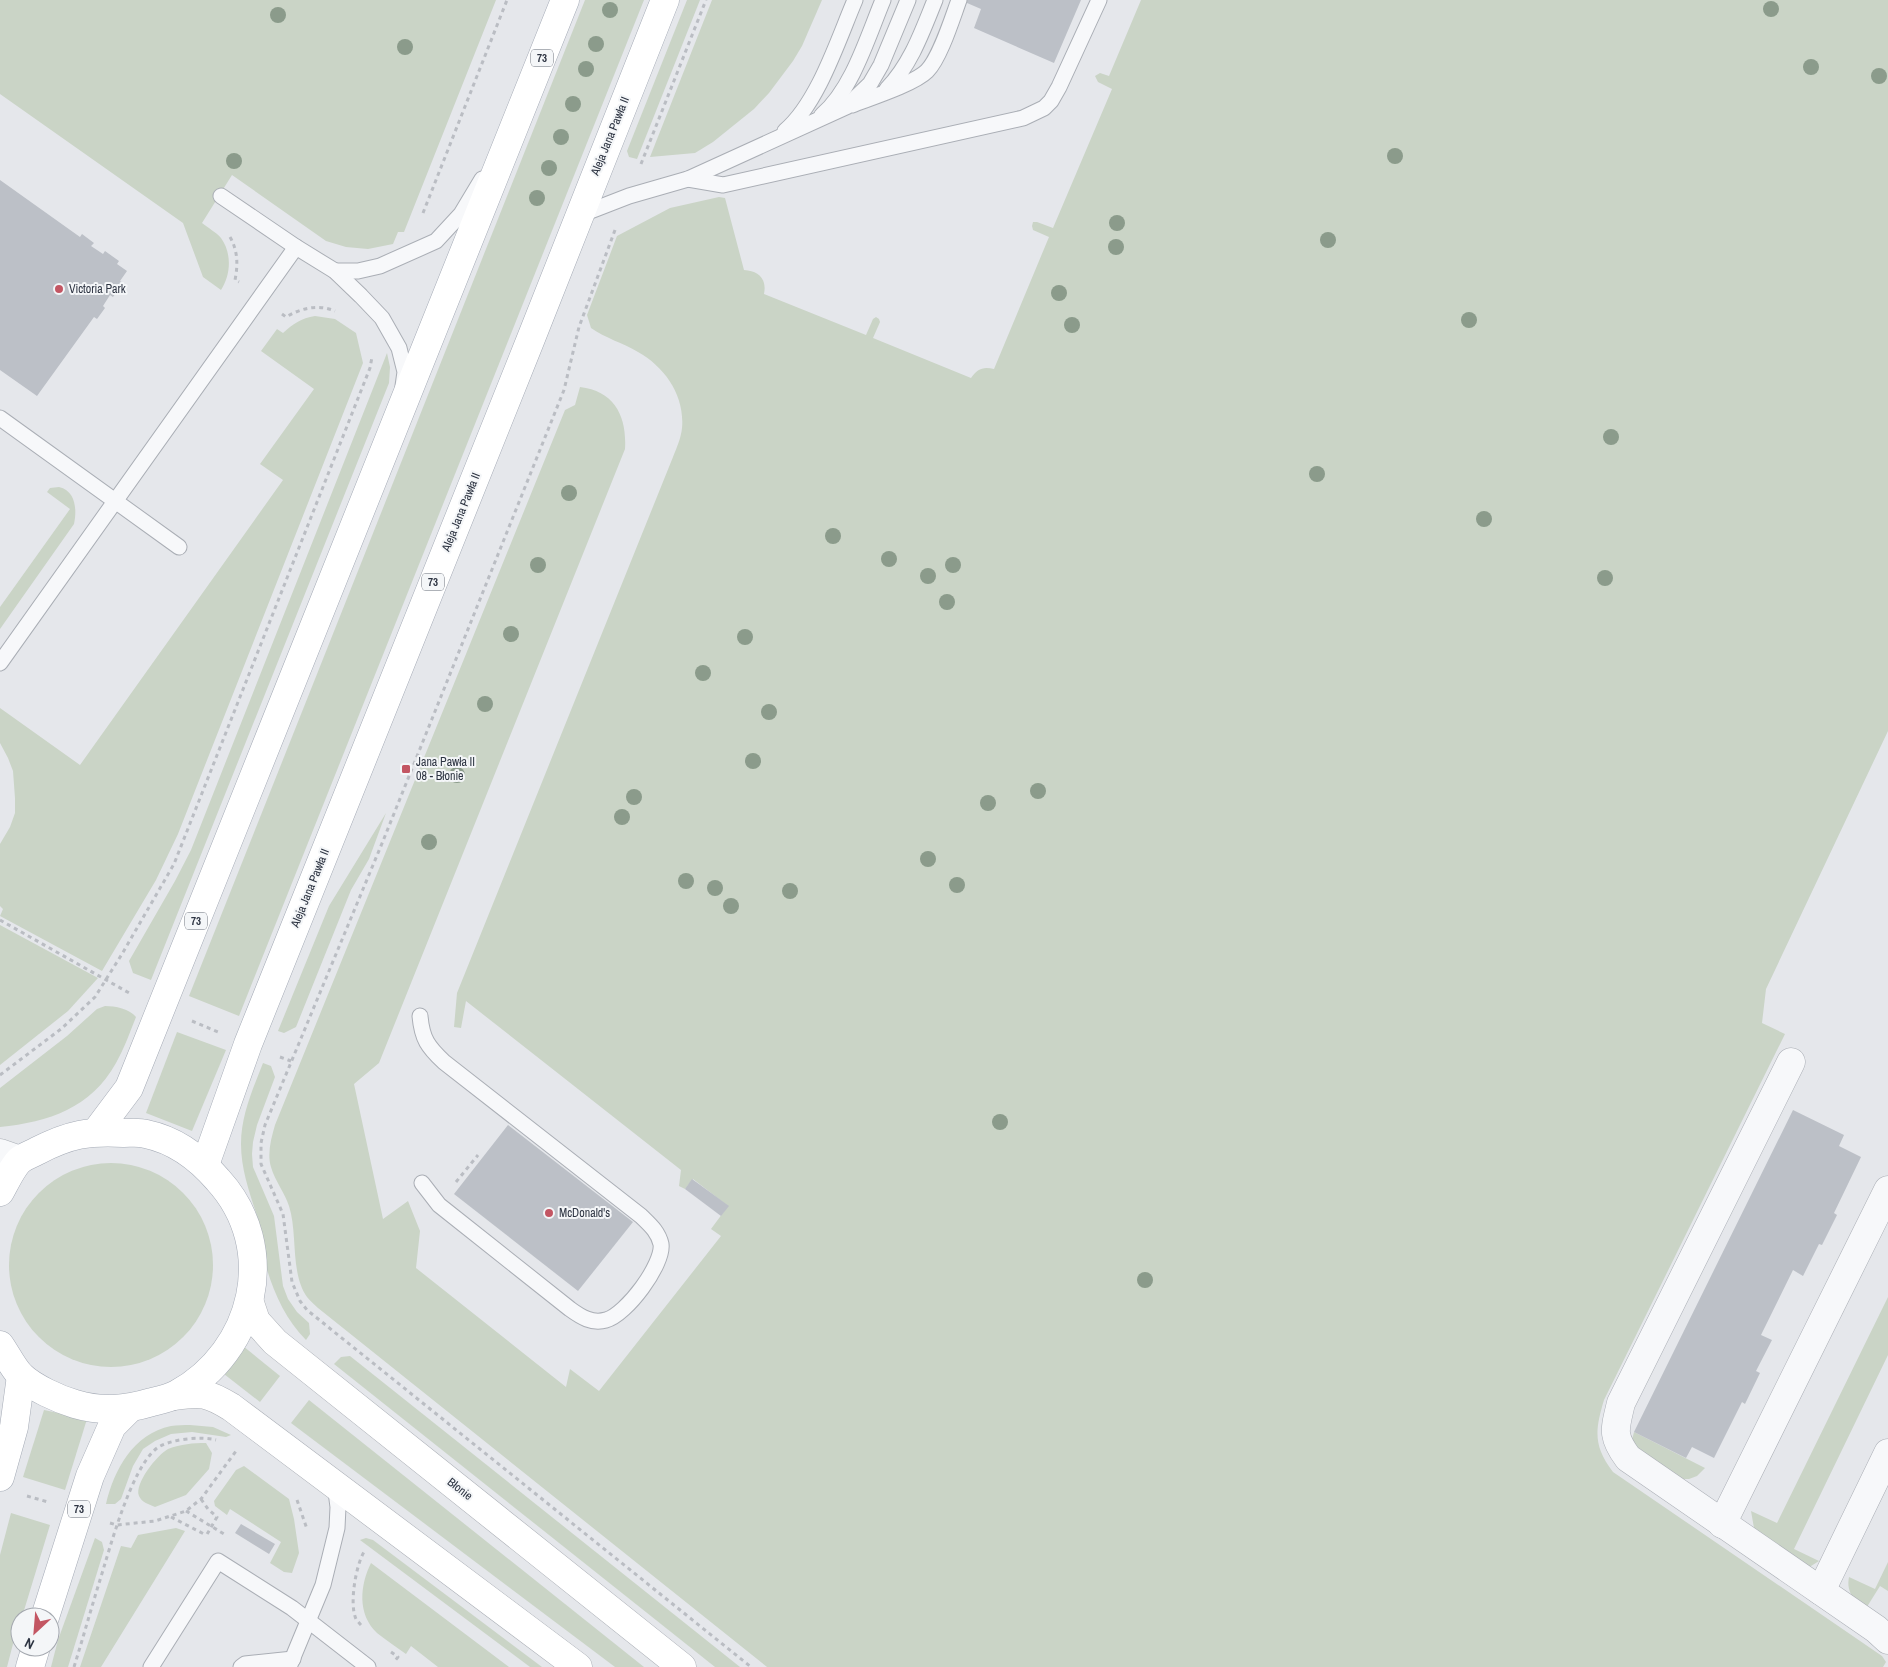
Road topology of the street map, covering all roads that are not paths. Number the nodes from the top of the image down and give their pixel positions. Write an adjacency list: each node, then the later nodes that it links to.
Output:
1 (565, 0): 11 (main road, 73)
2 (664, 0): 16 (main road, Aleja Jana Pawła II / 73)
3 (855, 0): 13 (lane)
4 (883, 0): 12 (lane)
5 (908, 0): 10 (lane)
6 (935, 0): 9 (lane)
7 (959, 0): 9 (lane)
8 (1099, 0): 14 (lane)
9 (883, 94): 10 (lane)
10 (846, 107): 12 (lane)
11 (520, 116): 18 (lane); 19 (main road, 73)
12 (813, 122): 13 (lane)
13 (774, 140): 14 (lane)
14 (688, 179): 16 (lane)
15 (221, 196): 17 (lane)
16 (578, 216): 28 (main road, Aleja Jana Pawła II / 73)
17 (296, 247): 18 (lane); 21 (lane)
18 (335, 270): 19 (lane)
19 (402, 403): 26 (main road, 73)
20 (0, 418): 21 (lane)
21 (115, 501): 22 (lane); 23 (lane)
22 (179, 547)
23 (0, 663)
24 (420, 1016): 29 (lane)
25 (1790, 1062): 40 (street)
26 (96, 1132): 27 (main road); 28 (main road)
27 (10, 1157): 31 (main road)
28 (205, 1165): 32 (main road)
29 (422, 1182)
30 (1888, 1190): 40 (street)
31 (0, 1192)
32 (250, 1302): 35 (main road); 50 (main road, Błonie)
33 (0, 1345): 34 (main road)
34 (21, 1376): 36 (main road); 38 (main road)
35 (175, 1396): 36 (main road); 39 (main road)
36 (129, 1409): 42 (main road, 73)
37 (1888, 1453): 41 (street)
38 (0, 1477)
39 (335, 1484): 43 (lane); 49 (main road)
40 (1722, 1524): 41 (street)
41 (1821, 1591): 44 (street)
42 (48, 1607)
43 (308, 1621): 45 (lane); 46 (lane); 48 (lane)
44 (1888, 1640)
45 (293, 1664): 47 (lane)
46 (151, 1667)
47 (241, 1667)
48 (368, 1667)
49 (578, 1667)
50 (682, 1667)

